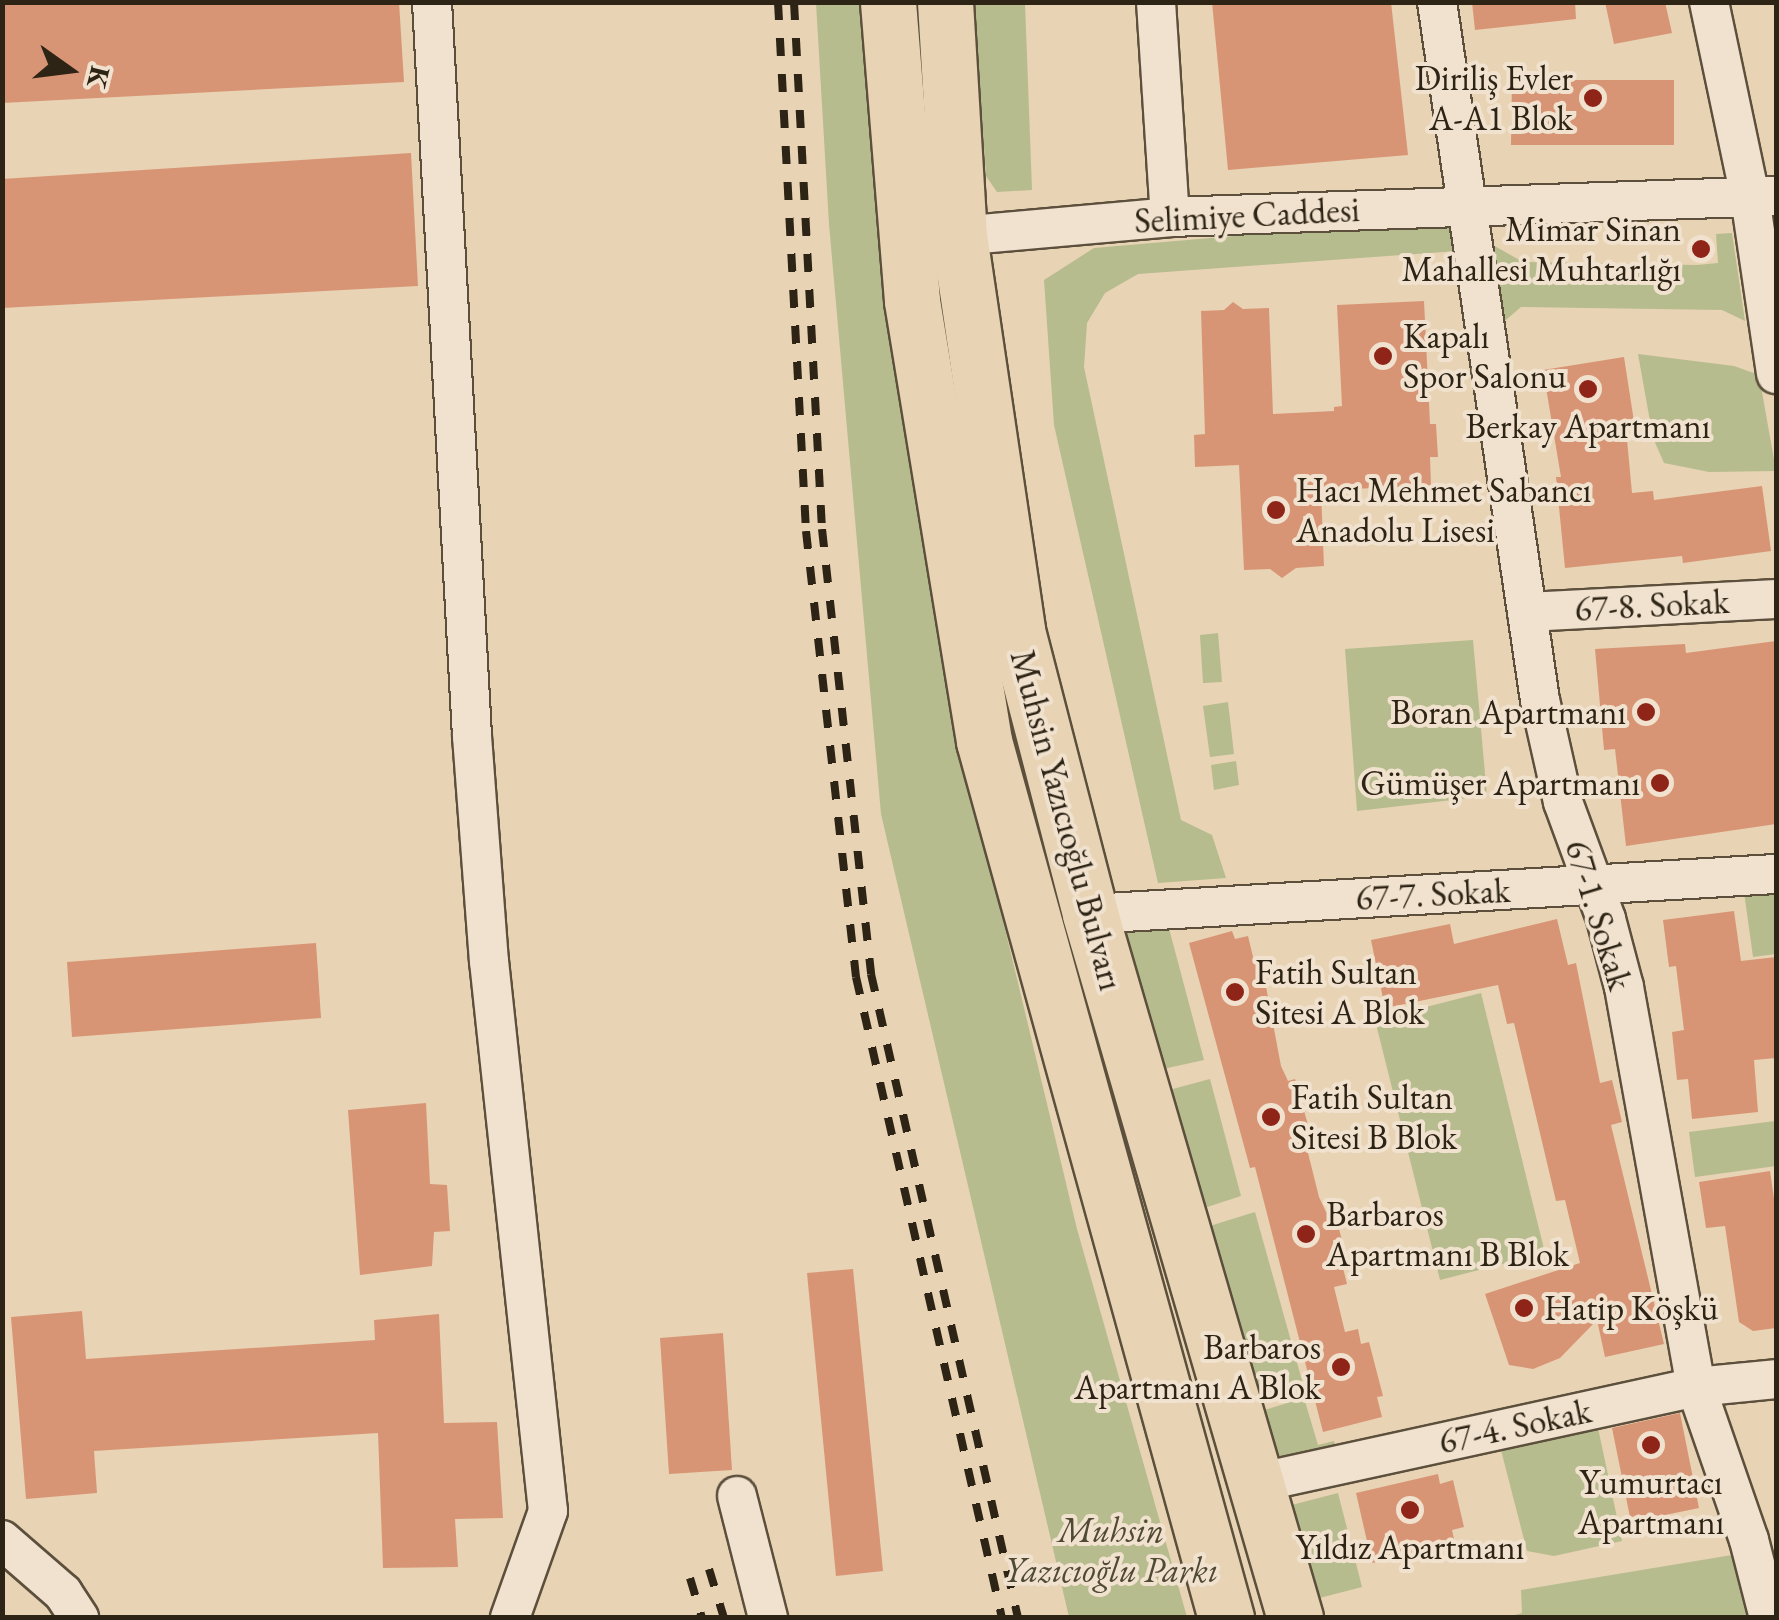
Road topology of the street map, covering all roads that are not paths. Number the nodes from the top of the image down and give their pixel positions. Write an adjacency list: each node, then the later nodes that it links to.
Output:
1 (432, 2): 23 (street)
2 (888, 2): 25 (main road, Muhsin Yazıcıoğlu Bulvarı)
3 (945, 2): 10 (main road, Muhsin Yazıcıoğlu Bulvarı)
4 (1156, 2): 9 (street)
5 (1438, 2): 8 (street, 67-1. Sokak)
6 (1709, 2): 7 (street)
7 (1763, 196): 8 (street, Selimiye Caddesi); 11 (street)
8 (1467, 205): 9 (street, Selimiye Caddesi); 13 (street, 67-1. Sokak)
9 (1170, 217): 10 (street, Selimiye Caddesi)
10 (958, 236): 16 (main road, Muhsin Yazıcıoğlu Bulvarı)
11 (1776, 366)
12 (1776, 599): 13 (street, 67-8. Sokak)
13 (1527, 612): 15 (street, 67-1. Sokak)
14 (1776, 874): 15 (street, 67-7. Sokak)
15 (1594, 885): 16 (street, 67-7. Sokak); 18 (street, 67-1. Sokak)
16 (1090, 914): 19 (main road, Muhsin Yazıcıoğlu Bulvarı)
17 (1776, 1379): 18 (street, 67-4. Sokak)
18 (1696, 1387): 19 (street, 67-4. Sokak); 27 (street, 67-1. Sokak)
19 (1256, 1483): 26 (main road, Muhsin Yazıcıoğlu Bulvarı)
20 (737, 1496): 24 (street)
21 (2, 1540): 22 (street)
22 (79, 1618)
23 (510, 1618)
24 (768, 1618)
25 (1226, 1618)
26 (1295, 1618)
27 (1768, 1618)

